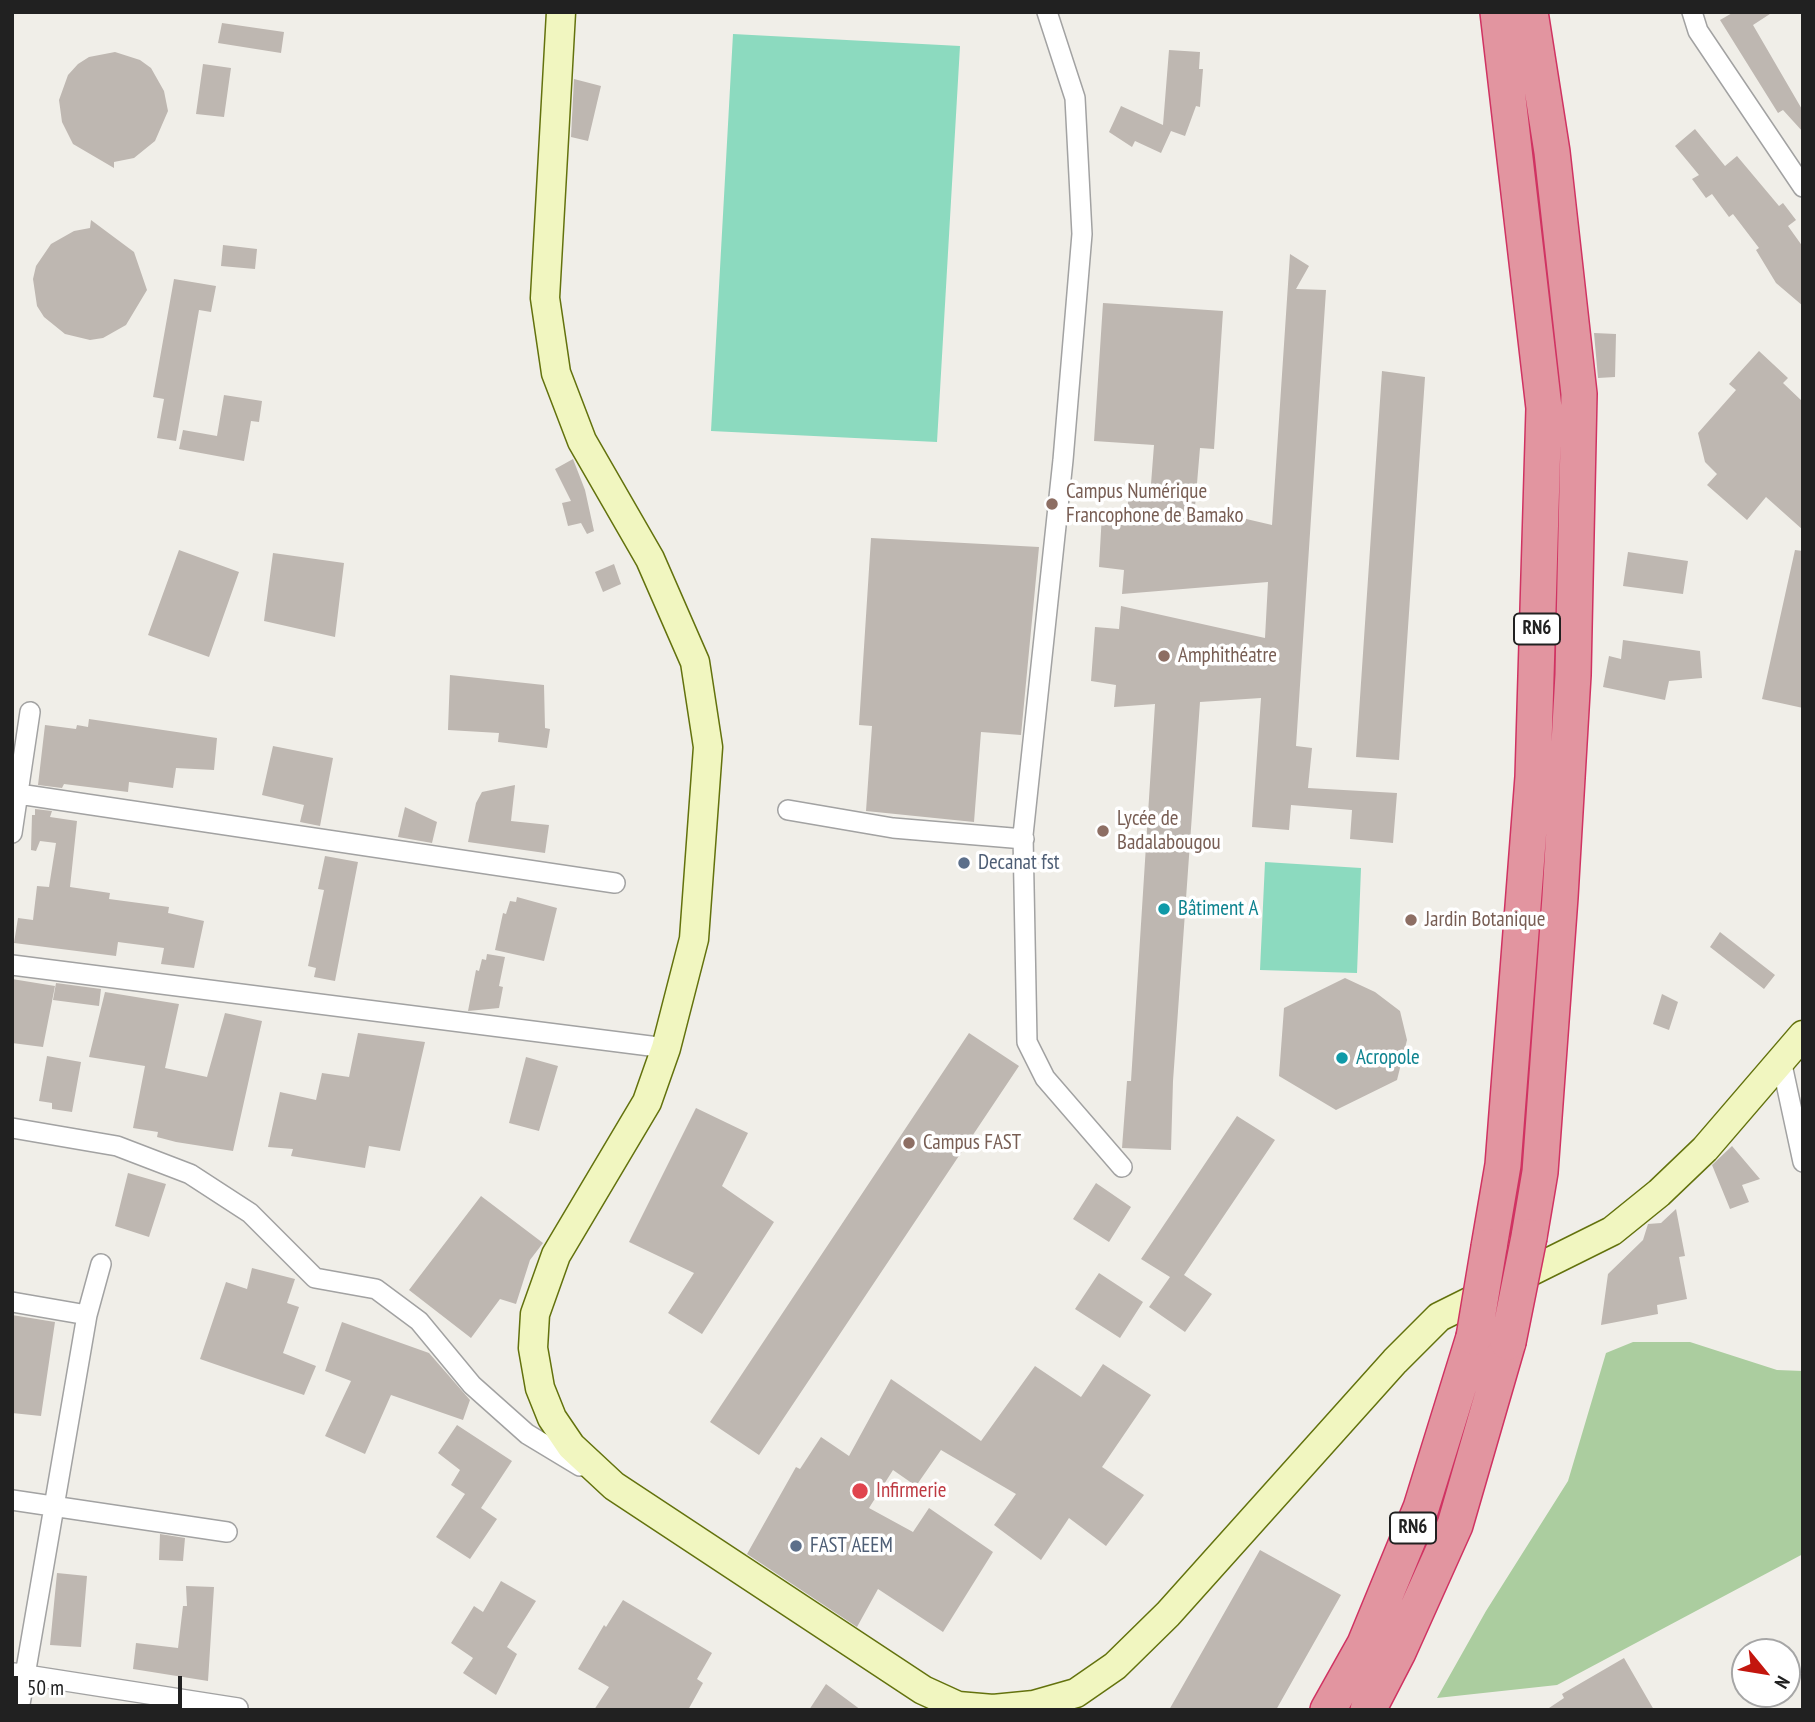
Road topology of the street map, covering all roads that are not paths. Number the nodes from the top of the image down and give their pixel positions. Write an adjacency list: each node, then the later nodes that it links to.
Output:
1 (561, 12): 15 (street)
2 (1047, 12): 11 (street)
3 (1498, 12): 30 (highway, RN6, bridge)
4 (1530, 12): 31 (highway, RN6, bridge)
5 (1692, 12): 6 (street)
6 (1803, 187)
7 (30, 712): 8 (street)
8 (15, 794): 10 (street); 12 (street)
9 (788, 810): 11 (street)
10 (12, 833)
11 (1024, 839): 19 (street)
12 (615, 883)
13 (12, 965): 15 (street)
14 (1803, 1035): 16 (street)
15 (666, 1048): 23 (street)
16 (1781, 1060): 18 (street); 23 (street)
17 (12, 1128): 23 (street)
18 (1803, 1162)
19 (1122, 1167)
20 (102, 1264): 22 (street)
21 (12, 1302): 22 (street)
22 (88, 1315): 25 (street)
23 (614, 1486)
24 (12, 1500): 25 (street)
25 (54, 1507): 26 (street); 27 (street)
26 (226, 1532)
27 (18, 1674): 28 (street); 29 (street)
28 (238, 1708)
29 (19, 1710)
30 (1328, 1710)
31 (1368, 1710)

